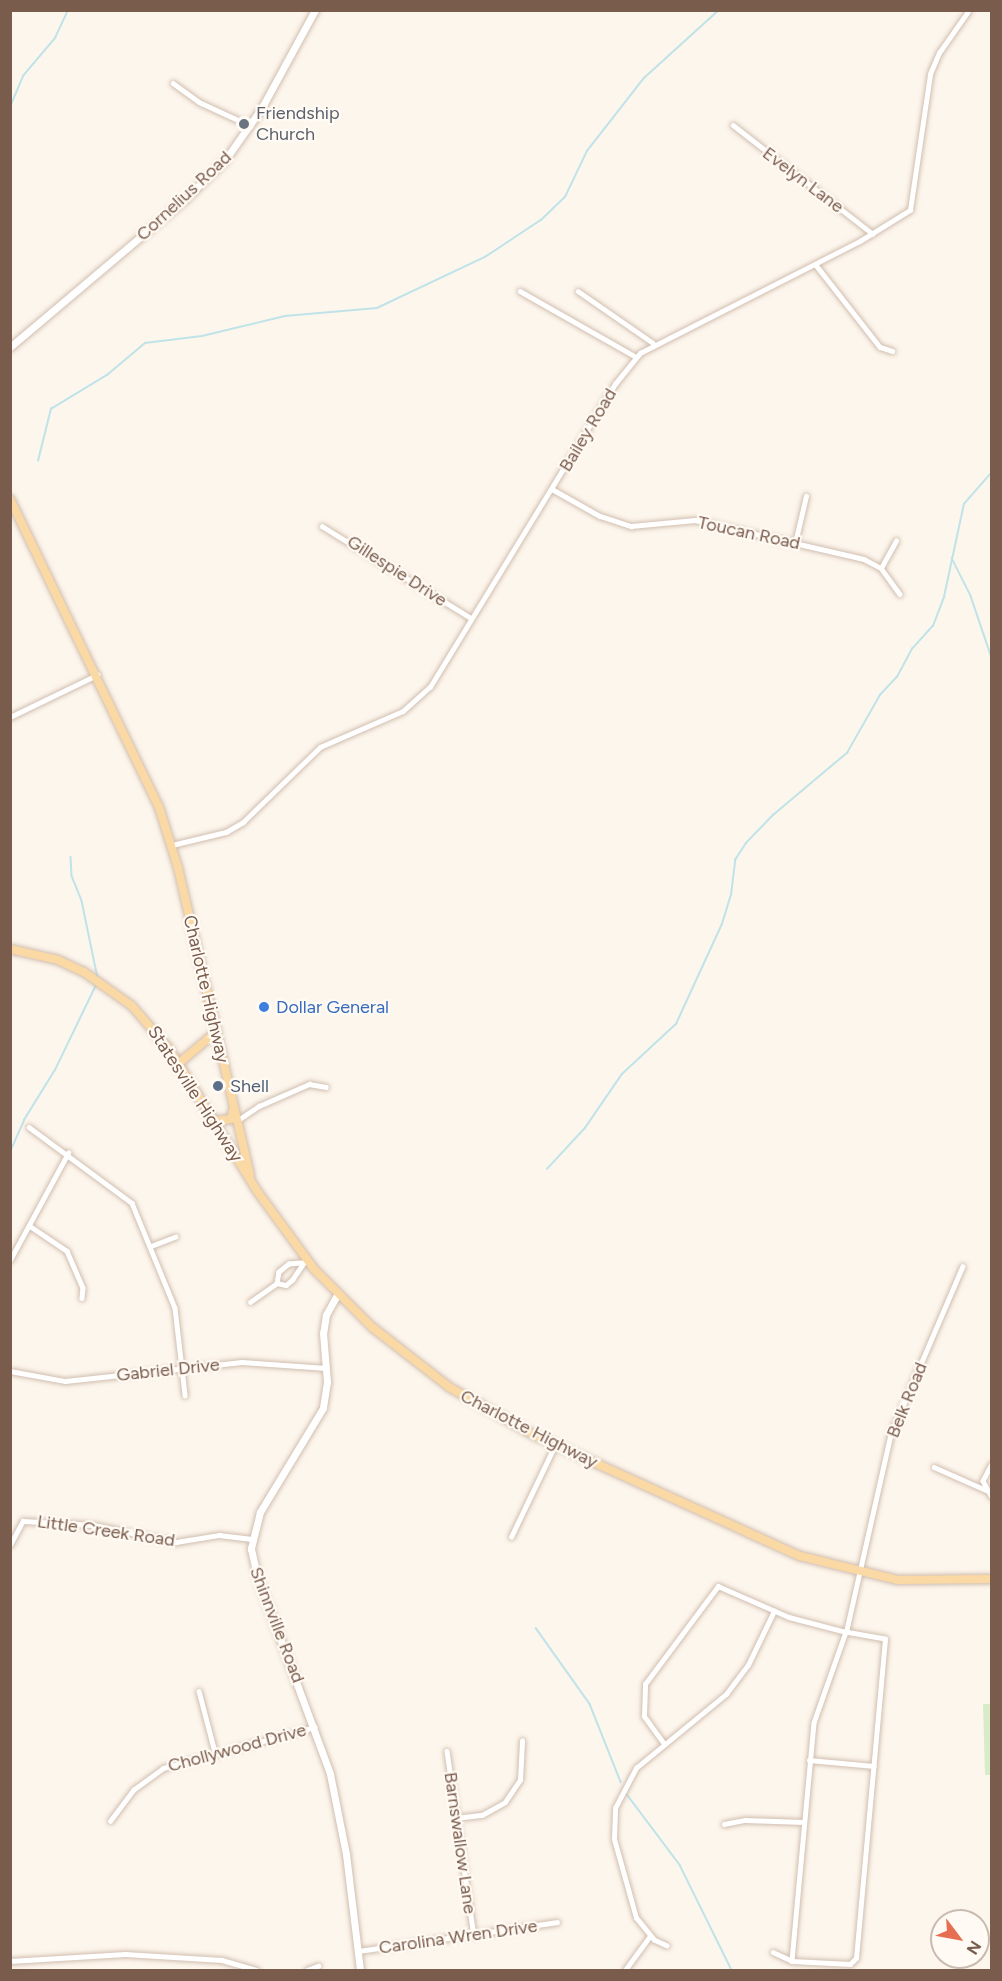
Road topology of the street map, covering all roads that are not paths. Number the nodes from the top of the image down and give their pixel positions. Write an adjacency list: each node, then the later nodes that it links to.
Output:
1 (315, 10): 5 (street, Cornelius Road)
2 (969, 10): 6 (street, Bailey Road)
3 (173, 83): 5 (street)
4 (733, 125): 6 (street, Evelyn Lane)
5 (251, 126): 11 (street, Cornelius Road)
6 (873, 234): 7 (street, Bailey Road)
7 (816, 265): 10 (street, Bailey Road); 12 (street)
8 (520, 291): 13 (street)
9 (578, 291): 10 (street)
10 (653, 343): 13 (street, Bailey Road)
11 (10, 347)
12 (892, 351)
13 (636, 357): 14 (street, Bailey Road)
14 (552, 489): 19 (street, Toucan Road); 22 (street, Bailey Road)
15 (806, 496): 19 (street)
16 (10, 499): 23 (main road, Charlotte Highway)
17 (322, 526): 22 (street, Gillespie Drive)
18 (896, 541): 20 (street)
19 (795, 543): 20 (street, Toucan Road)
20 (881, 568): 21 (street)
21 (900, 594)
22 (471, 618): 25 (street, Bailey Road)
23 (97, 675): 24 (street); 25 (main road, Charlotte Highway)
24 (10, 717)
25 (172, 845): 27 (main road, Charlotte Highway)
26 (10, 949): 28 (main road, Statesville Highway)
27 (216, 1032): 28 (main road); 30 (main road, Charlotte Highway)
28 (178, 1064): 31 (main road, Statesville Highway)
29 (326, 1087): 32 (street)
30 (234, 1108): 31 (main road); 32 (main road, Charlotte Highway); 34 (main road)
31 (215, 1121): 34 (main road, Statesville Highway)
32 (238, 1123): 34 (main road); 36 (main road, Charlotte Highway)
33 (29, 1126): 35 (street)
34 (226, 1138): 36 (main road, Statesville Highway)
35 (68, 1153): 37 (street); 39 (street)
36 (250, 1178): 41 (main road, Charlotte Highway)
37 (30, 1226): 40 (street); 45 (street)
38 (175, 1237): 39 (street)
39 (151, 1246): 47 (street)
40 (10, 1260)
41 (304, 1261): 43 (street); 43 (street); 44 (main road, Charlotte Highway)
42 (962, 1267): 59 (street, Belk Road)
43 (277, 1282): 46 (street)
44 (337, 1295): 48 (street, Shinnville Road); 51 (main road, Charlotte Highway)
45 (82, 1298)
46 (250, 1302)
47 (182, 1368): 48 (street, Gabriel Drive); 49 (street, Gabriel Drive); 50 (street)
48 (326, 1368): 57 (street, Shinnville Road)
49 (10, 1371)
50 (185, 1395)
51 (555, 1445): 56 (street); 59 (main road, Charlotte Highway)
52 (992, 1464): 54 (street)
53 (934, 1467): 54 (street)
54 (986, 1490): 55 (street)
55 (992, 1497)
56 (511, 1537)
57 (252, 1539): 58 (street, Little Creek Road); 64 (street, Shinnville Road)
58 (10, 1545)
59 (862, 1573): 60 (main road, Charlotte Highway); 62 (street, Belk Road)
60 (992, 1580)
61 (774, 1611): 62 (street); 66 (street); 66 (street)
62 (846, 1632): 69 (street, Belk Road); 70 (street)
63 (199, 1691): 68 (street)
64 (315, 1727): 68 (street, Chollywood Drive); 79 (street, Shinnville Road)
65 (522, 1741): 71 (street)
66 (664, 1744): 77 (street)
67 (447, 1751): 71 (street, Barnswallow Lane)
68 (215, 1752): 72 (street, Chollywood Drive)
69 (809, 1760): 70 (street); 73 (street, Belk Road)
70 (874, 1766): 82 (street)
71 (456, 1818): 76 (street, Barnswallow Lane)
72 (110, 1821)
73 (804, 1822): 74 (street); 82 (street, Belk Road)
74 (724, 1824)
75 (557, 1922): 76 (street, Carolina Wren Drive)
76 (474, 1935): 79 (street, Carolina Wren Drive)
77 (650, 1936): 78 (street); 87 (street)
78 (667, 1946)
79 (359, 1952): 86 (street, Shinnville Road)
80 (773, 1952): 82 (street)
81 (10, 1961): 84 (street)
82 (792, 1961)
83 (318, 1966): 85 (street)
84 (257, 1971)
85 (307, 1971)
86 (360, 1971)
87 (625, 1971)

